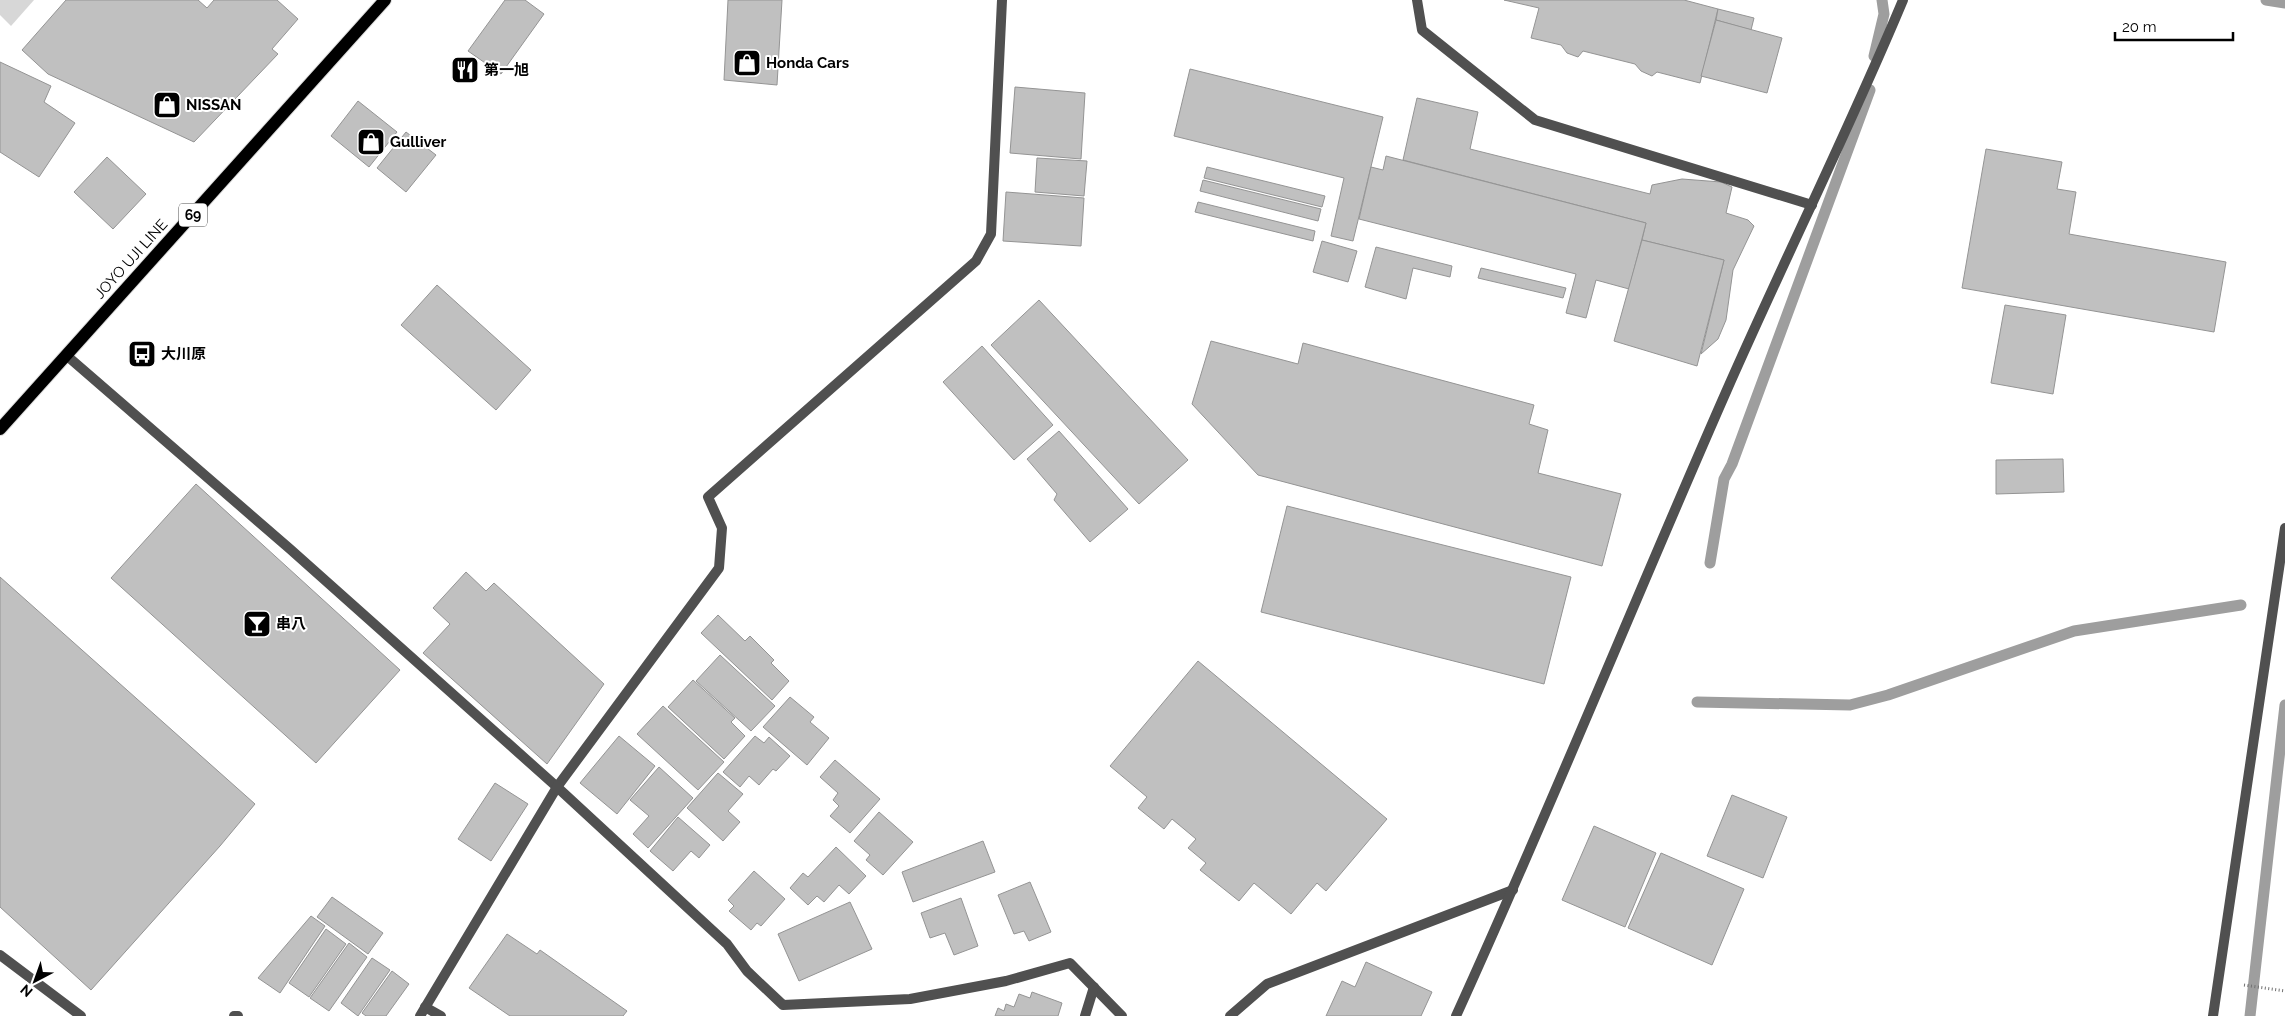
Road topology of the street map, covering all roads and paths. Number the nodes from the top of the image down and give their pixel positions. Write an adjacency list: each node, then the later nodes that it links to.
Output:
1 (385, 0): 6 (main road, JOYO UJI LINE / 69)
2 (1002, 0): 9 (street)
3 (1417, 0): 5 (street)
4 (1903, 0): 5 (street)
5 (1812, 205): 10 (street)
6 (66, 355): 7 (main road, JOYO UJI LINE / 69); 9 (street)
7 (0, 429)
8 (2285, 528): 12 (street)
9 (558, 787): 13 (street); 15 (street)
10 (1513, 890): 20 (street); 21 (street)
11 (0, 956): 16 (street)
12 (2218, 980): 14 (path); 22 (street)
13 (1094, 987): 18 (street); 19 (street)
14 (2285, 992)
15 (423, 1012): 17 (street)
16 (81, 1016)
17 (441, 1016)
18 (1084, 1016)
19 (1122, 1016)
20 (1230, 1016)
21 (1456, 1016)
22 (2213, 1016)

